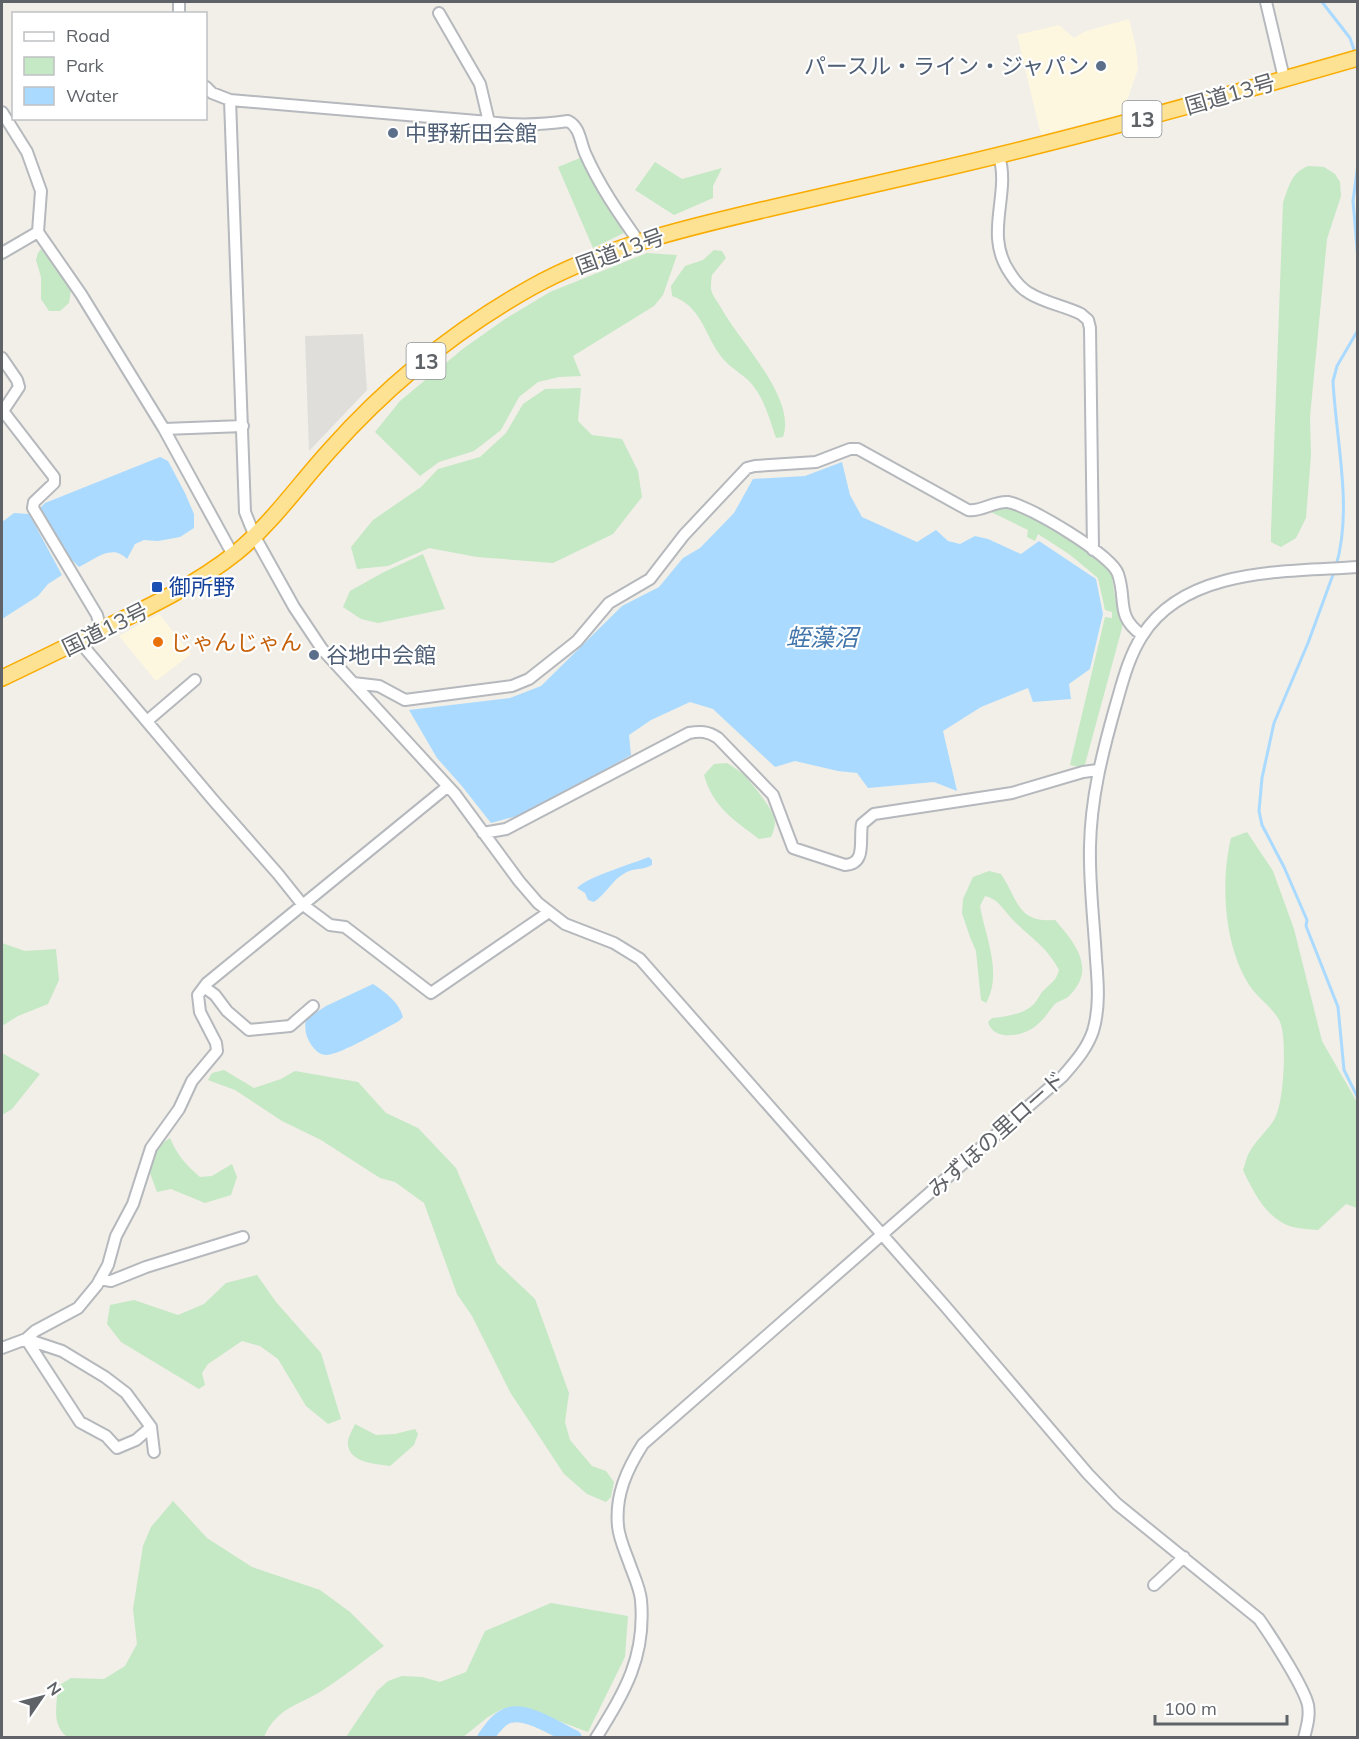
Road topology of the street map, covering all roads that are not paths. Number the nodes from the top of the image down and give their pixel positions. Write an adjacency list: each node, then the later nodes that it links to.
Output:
1 (1266, 2): 4 (street)
2 (439, 13): 8 (street)
3 (1358, 58): 4 (highway, 国道13号 / 13)
4 (1284, 78): 9 (highway, 国道13号 / 13)
5 (207, 88): 6 (street)
6 (230, 100): 8 (street); 14 (street)
7 (2, 112): 10 (street)
8 (489, 122): 11 (street)
9 (999, 156): 11 (highway, 国道13号 / 13); 17 (street)
10 (38, 232): 12 (street); 15 (street)
11 (639, 242): 16 (highway, 国道13号 / 13)
12 (2, 253)
13 (2, 358): 20 (street)
14 (243, 426): 15 (street); 16 (street)
15 (164, 429): 18 (street)
16 (255, 537): 18 (highway, 国道13号 / 13); 25 (street)
17 (1093, 550): 21 (street); 25 (street)
18 (233, 555): 20 (highway, 国道13号 / 13)
19 (1358, 567): 21 (street, みずほの里ロード)
20 (101, 630): 22 (highway, 国道13号 / 13)
21 (1142, 635): 27 (street, みずほの里ロード)
22 (79, 641): 23 (highway, 国道13号 / 13); 26 (street)
23 (2, 678)
24 (195, 680): 26 (street)
25 (353, 683): 28 (street)
26 (147, 721): 30 (street)
27 (1098, 770): 29 (street); 34 (street, みずほの里ロード)
28 (447, 787): 29 (street); 30 (street)
29 (483, 832): 31 (street)
30 (302, 904): 31 (street); 32 (street)
31 (549, 912): 34 (street)
32 (204, 987): 33 (street); 36 (street)
33 (313, 1006)
34 (881, 1235): 41 (street); 43 (street, みずほの里ロード)
35 (243, 1237): 36 (street)
36 (100, 1279): 37 (street)
37 (26, 1339): 38 (street); 39 (street); 39 (street)
38 (2, 1348)
39 (151, 1427): 40 (street)
40 (154, 1452)
41 (1184, 1557): 42 (street); 44 (street)
42 (1154, 1585)
43 (596, 1737)
44 (1304, 1737)

